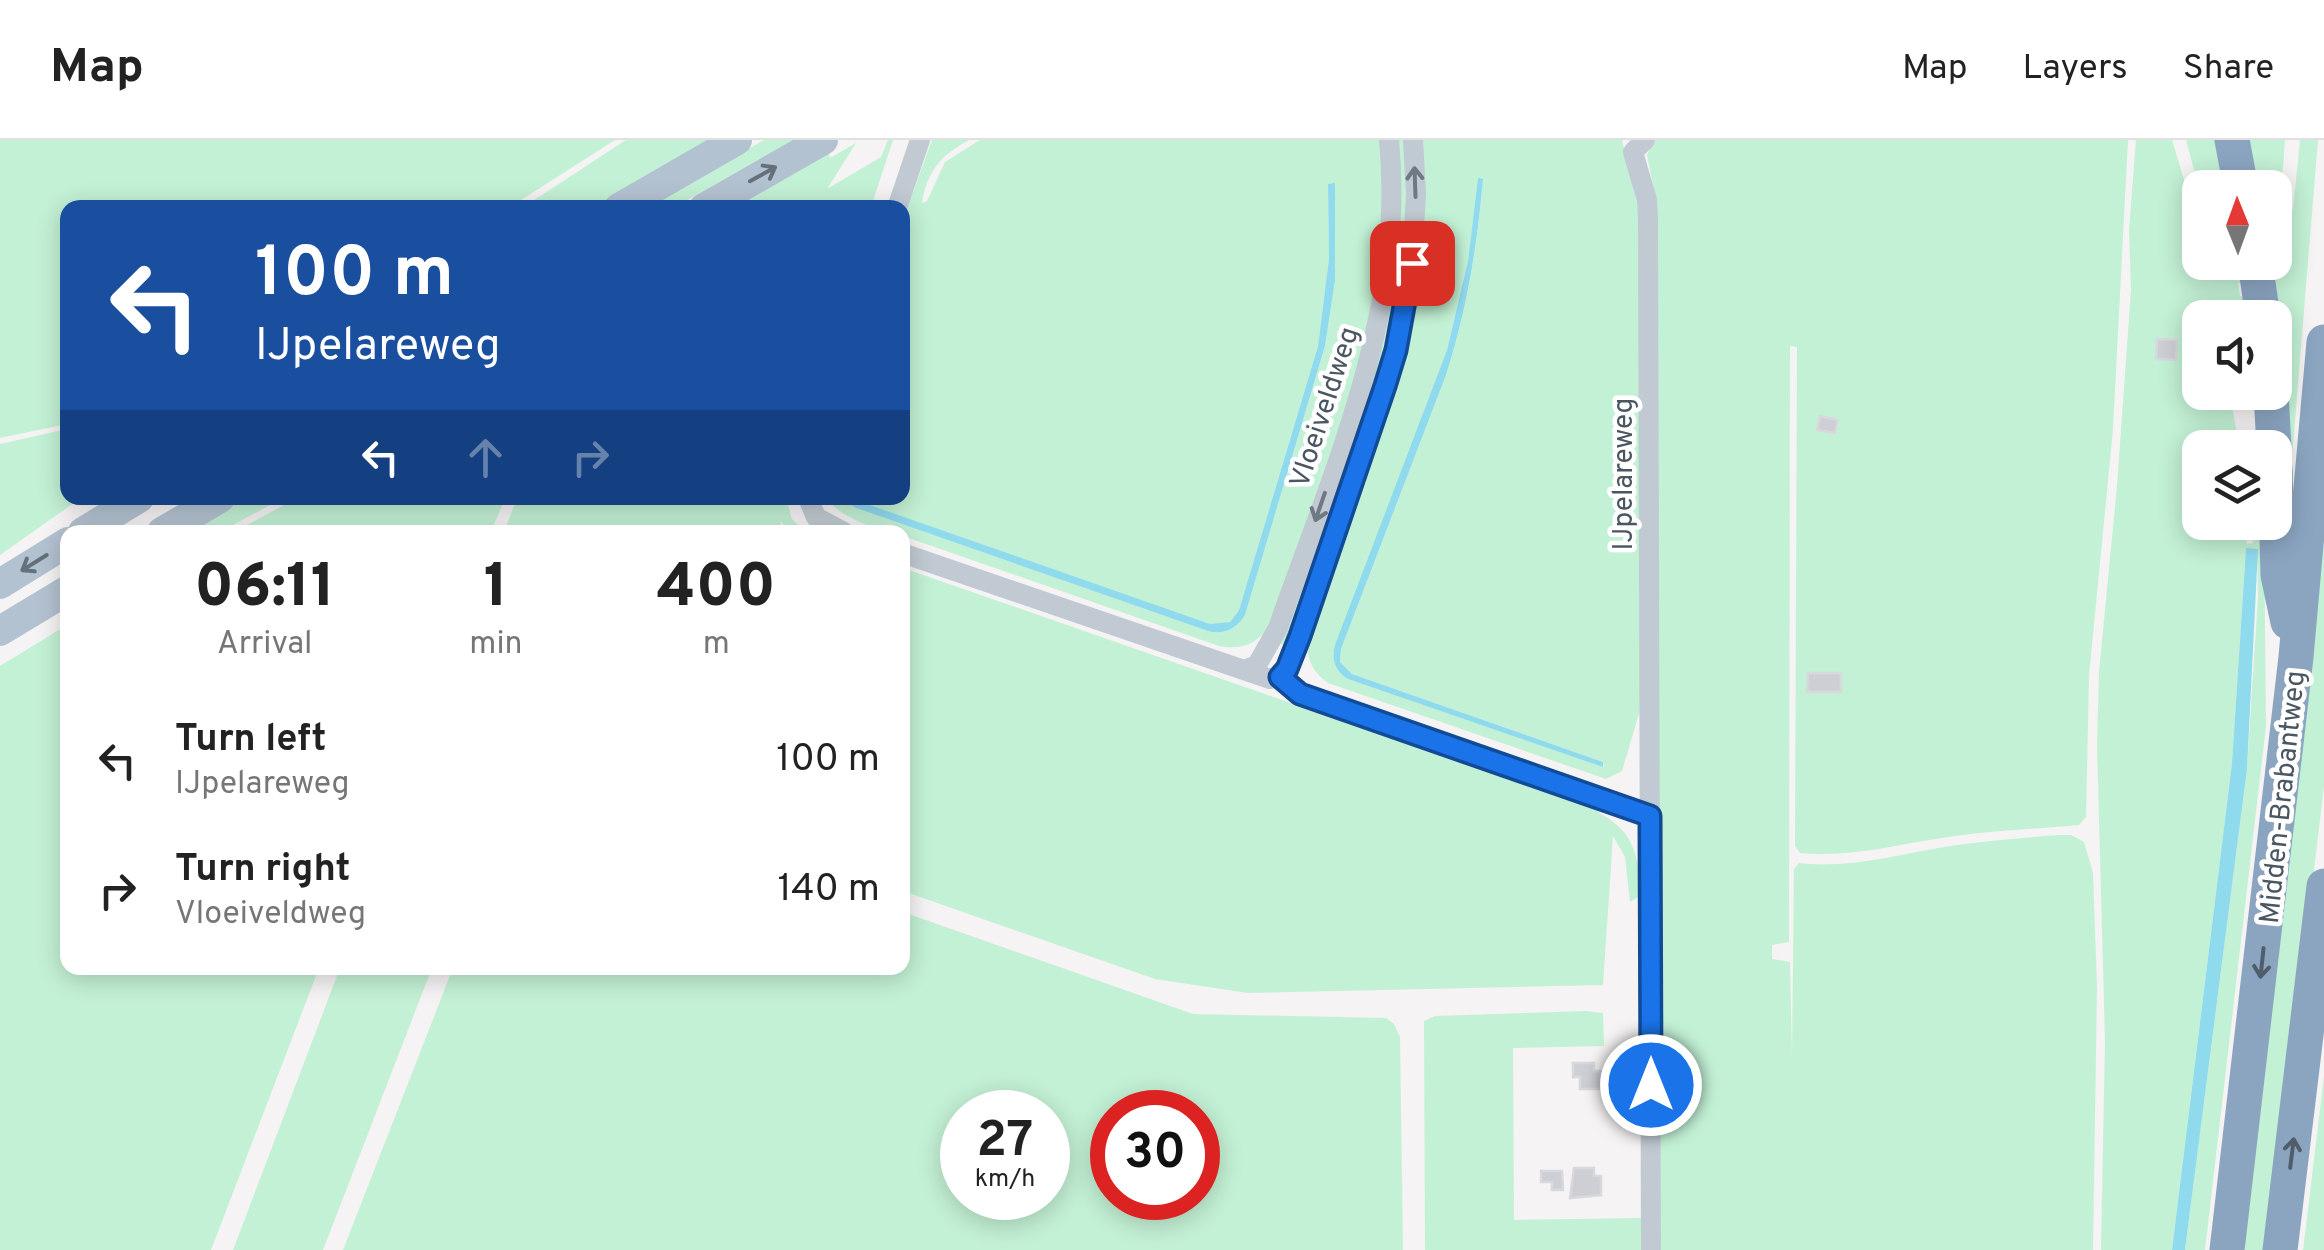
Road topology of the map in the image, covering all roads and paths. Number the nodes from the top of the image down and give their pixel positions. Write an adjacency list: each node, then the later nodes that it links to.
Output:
1 (737, 140): 9 (main road)
2 (823, 140): 10 (main road, one-way to 2)
3 (920, 140): 11 (street)
4 (1389, 140): 26 (street, Vloeiveldweg, one-way to 26)
5 (1413, 140): 27 (street, Vloeiveldweg, one-way to 5)
6 (1645, 140): 28 (street, IJpelareweg)
7 (2232, 140): 8 (highway)
8 (2238, 170)
9 (633, 200)
10 (718, 200)
11 (900, 200)
12 (2324, 342): 25 (highway, Midden-Brabantweg)
13 (127, 505): 16 (main road)
14 (208, 505): 17 (main road)
15 (811, 505): 18 (street)
16 (95, 525)
17 (174, 525)
18 (832, 525)
19 (2277, 540): 25 (highway)
20 (60, 547): 22 (main road, one-way to 22)
21 (910, 556): 26 (street)
22 (0, 584)
23 (60, 595): 24 (main road)
24 (0, 631)
25 (2296, 657): 31 (highway, Midden-Brabantweg, one-way to 31)
26 (1244, 670): 27 (street)
27 (1280, 677): 28 (street)
28 (1650, 816): 30 (street, IJpelareweg)
29 (2324, 886): 32 (highway, Midden-Brabantweg, one-way to 29)
30 (1651, 1250)
31 (2227, 1250)
32 (2280, 1250)

